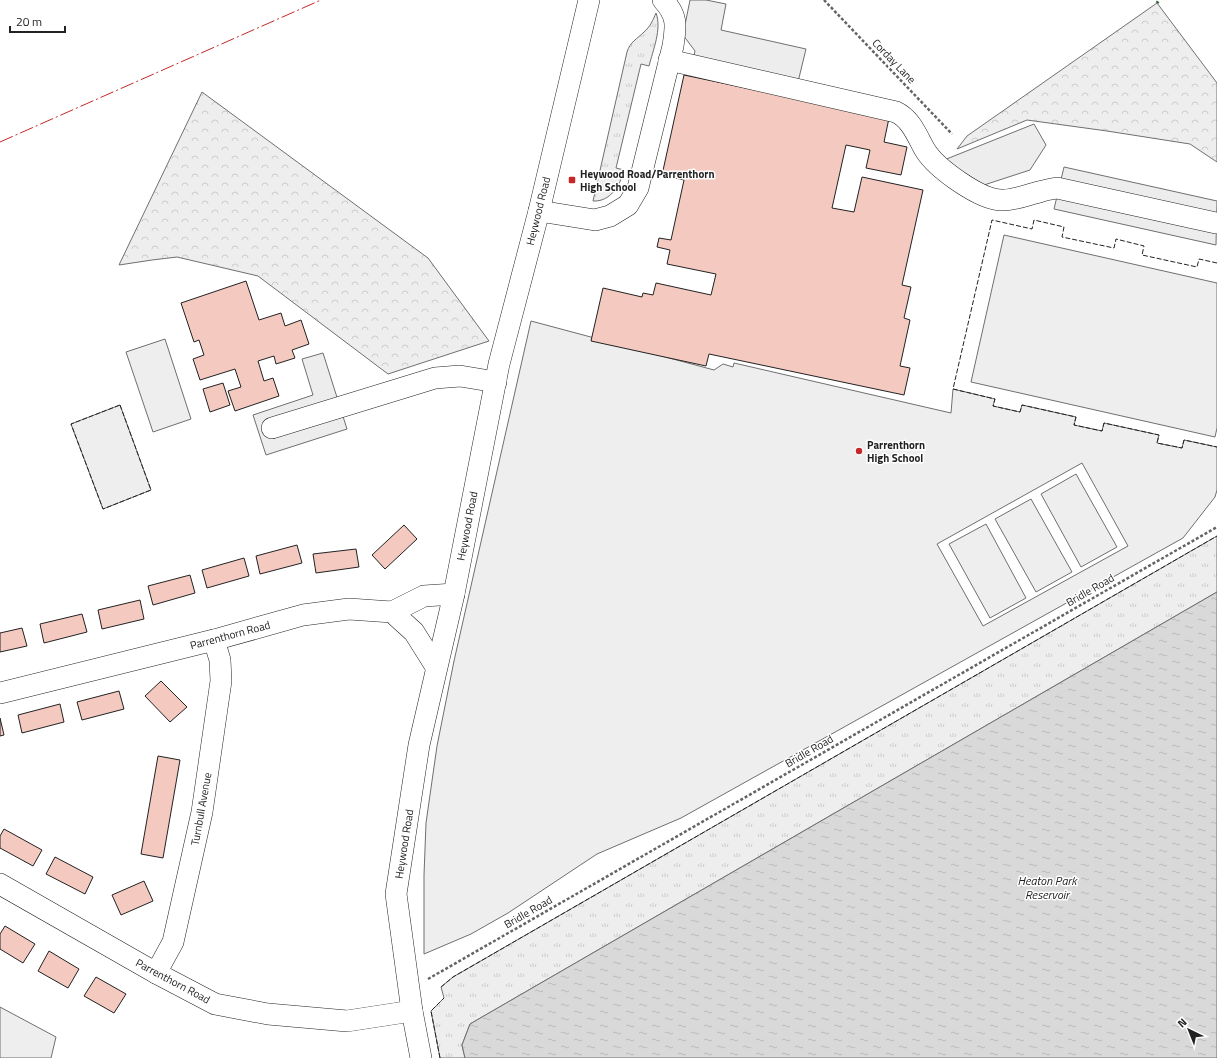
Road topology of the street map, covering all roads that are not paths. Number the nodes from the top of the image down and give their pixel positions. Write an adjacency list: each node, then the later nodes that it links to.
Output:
1 (589, 0): 4 (street, Heywood Road)
2 (663, 0): 3 (street)
3 (669, 60): 4 (street); 5 (street)
4 (539, 211): 6 (street, Heywood Road)
5 (1216, 223)
6 (496, 382): 7 (street); 8 (street, Heywood Road)
7 (272, 428)
8 (454, 594): 9 (street); 11 (street, Heywood Road)
9 (392, 612): 10 (street, Parrenthorn Road); 11 (street)
10 (214, 640): 12 (street, Parrenthorn Road); 14 (street, Turnbull Avenue)
11 (436, 667): 15 (street, Heywood Road)
12 (0, 693)
13 (0, 884): 14 (street, Parrenthorn Road)
14 (156, 974): 15 (street, Parrenthorn Road)
15 (412, 1011): 16 (street, Heywood Road)
16 (421, 1058)

